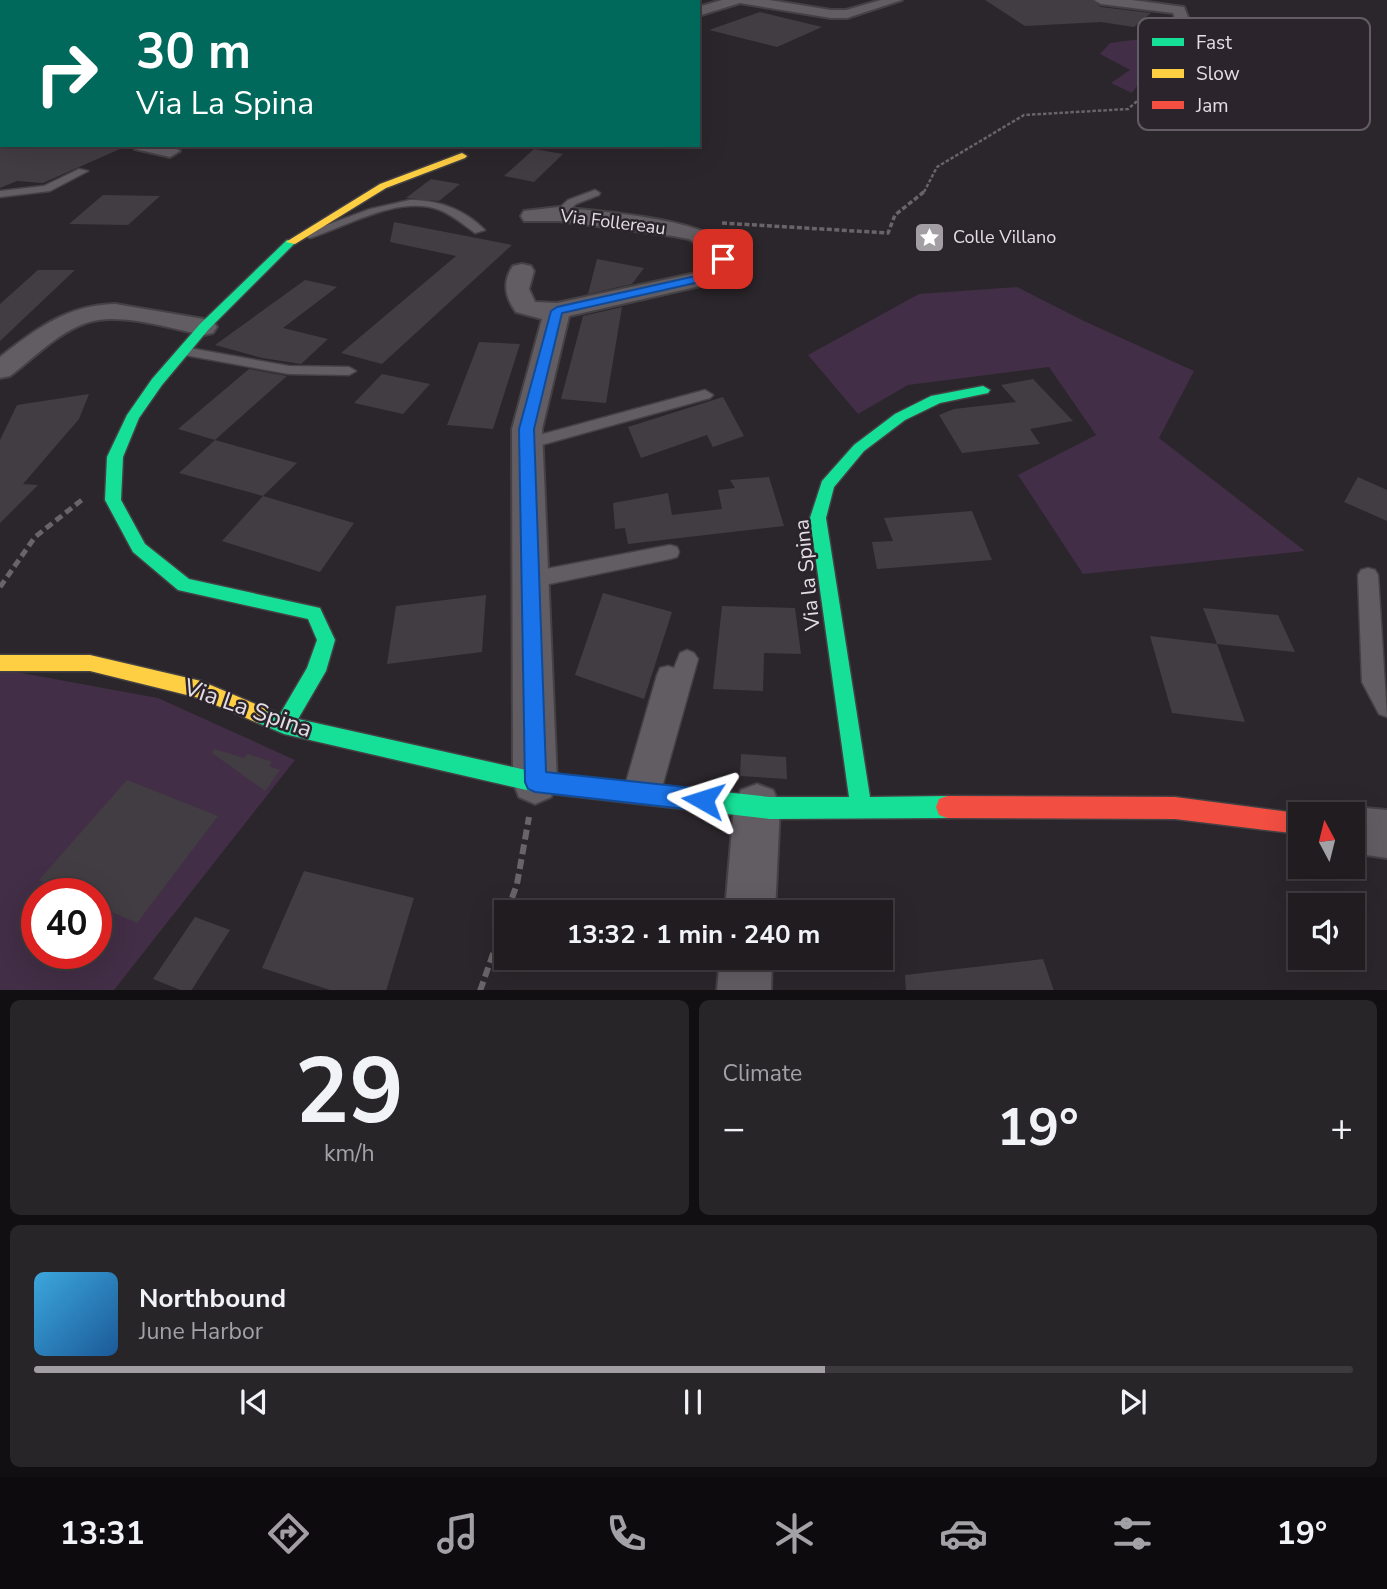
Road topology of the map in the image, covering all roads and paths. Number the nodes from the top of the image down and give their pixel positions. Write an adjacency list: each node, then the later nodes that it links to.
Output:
1 (735, 0): 5 (street)
2 (744, 0): 3 (street)
3 (894, 0)
4 (1101, 0): 6 (street)
5 (705, 5)
6 (1182, 18)
7 (1138, 100): 17 (path)
8 (151, 147): 9 (street)
9 (170, 151)
10 (462, 156): 18 (street)
11 (83, 171): 13 (lane)
12 (595, 193): 14 (lane)
13 (0, 194)
14 (559, 214): 15 (street, Via Follereau); 17 (street, Via Follereau)
15 (532, 215)
16 (479, 230): 18 (lane)
17 (696, 234): 20 (street, Via Follereau)
18 (295, 238): 21 (street)
19 (522, 271): 20 (street, Via Follereau)
20 (557, 311): 27 (street)
21 (204, 327): 22 (street); 23 (street)
22 (184, 351): 24 (lane); 28 (street)
23 (0, 370)
24 (349, 371)
25 (983, 390): 41 (street, Via la Spina)
26 (705, 395): 27 (lane)
27 (527, 444): 31 (street)
28 (115, 478): 32 (path); 37 (street)
29 (670, 552): 31 (lane)
30 (1368, 575): 36 (lane)
31 (530, 580): 38 (street)
32 (0, 587)
33 (687, 659): 39 (lane)
34 (0, 663): 37 (street, Via La Spina)
35 (668, 675): 39 (lane)
36 (1387, 708)
37 (284, 725): 38 (street, Via La Spina)
38 (535, 782): 39 (street, Via La Spina); 45 (path)
39 (642, 793): 40 (street, Via La Spina)
40 (757, 806): 41 (street, Via La Spina); 46 (street)
41 (861, 806): 42 (street, Via La Spina)
42 (1288, 822)
43 (1365, 831): 44 (street)
44 (1387, 834)
45 (512, 900)
46 (751, 900)
47 (494, 951): 49 (path)
48 (746, 970): 50 (street)
49 (480, 990)
50 (744, 990)

